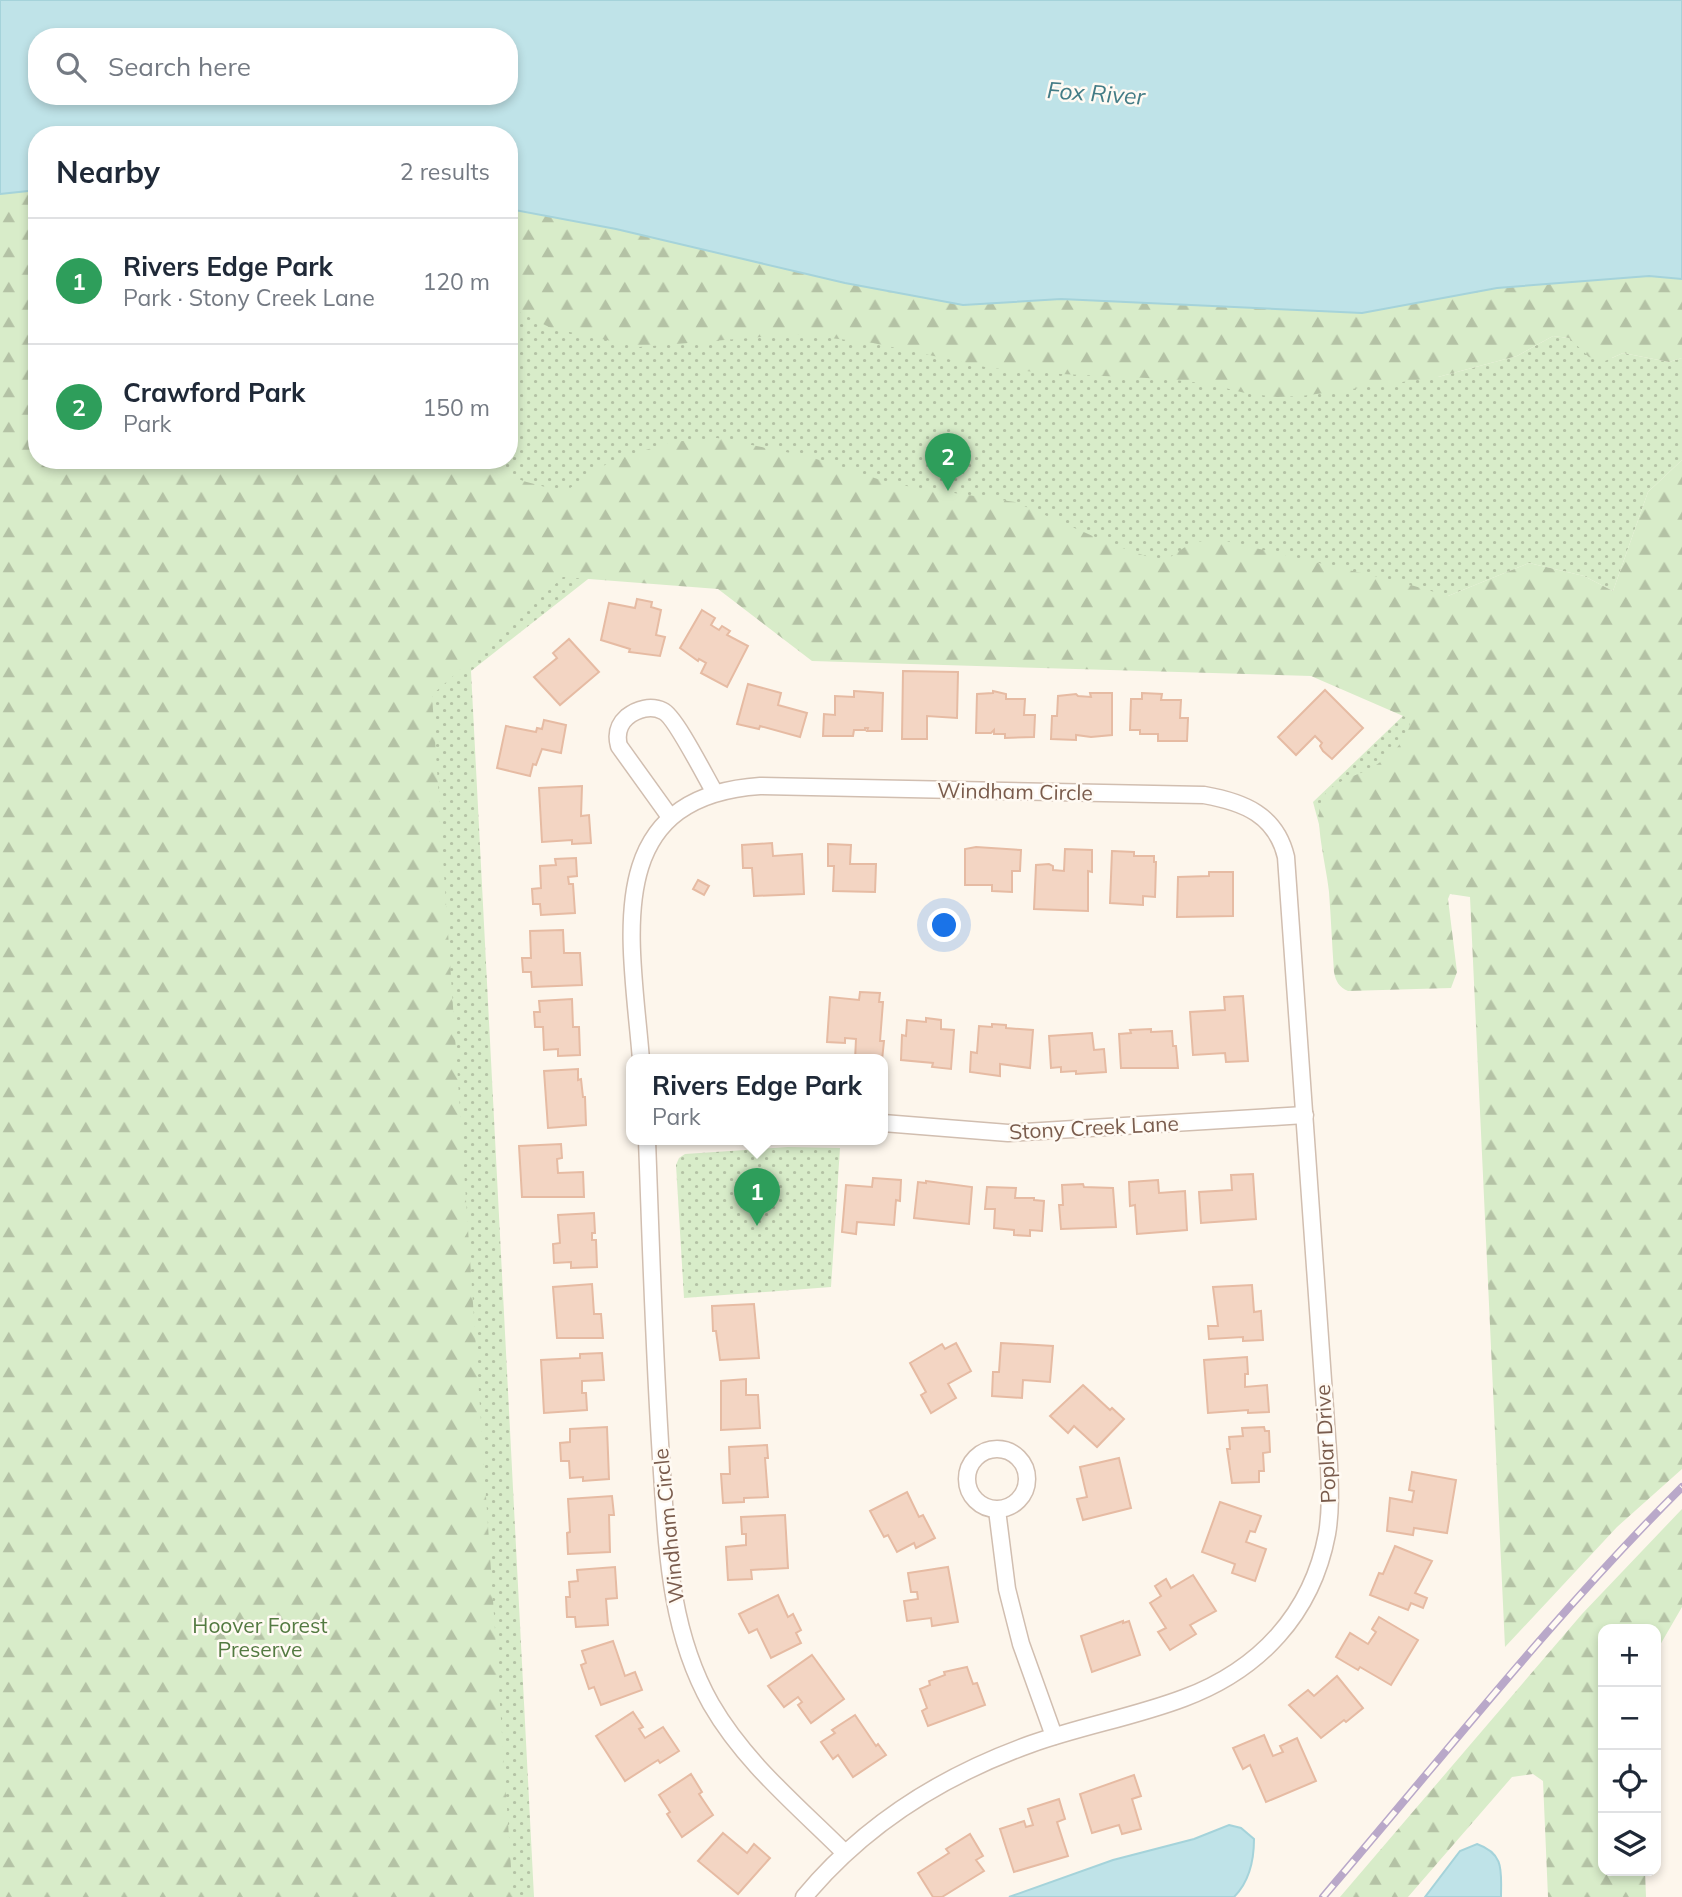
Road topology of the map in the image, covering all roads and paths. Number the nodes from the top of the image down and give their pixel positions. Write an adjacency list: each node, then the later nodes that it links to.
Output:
1 (715, 793): 2 (street, Windham Circle); 2 (street); 3 (street, Windham Circle)
2 (670, 817): 4 (street, Windham Circle)
3 (1286, 857): 5 (street, Poplar Drive)
4 (641, 1054)
5 (1304, 1115): 6 (street, Stony Creek Lane); 9 (street, Poplar Drive)
6 (888, 1123)
7 (647, 1145): 10 (street, Windham Circle)
8 (997, 1510): 9 (street)
9 (1054, 1736): 10 (street, Poplar Drive)
10 (845, 1853): 11 (street, Poplar Drive)
11 (804, 1897)

